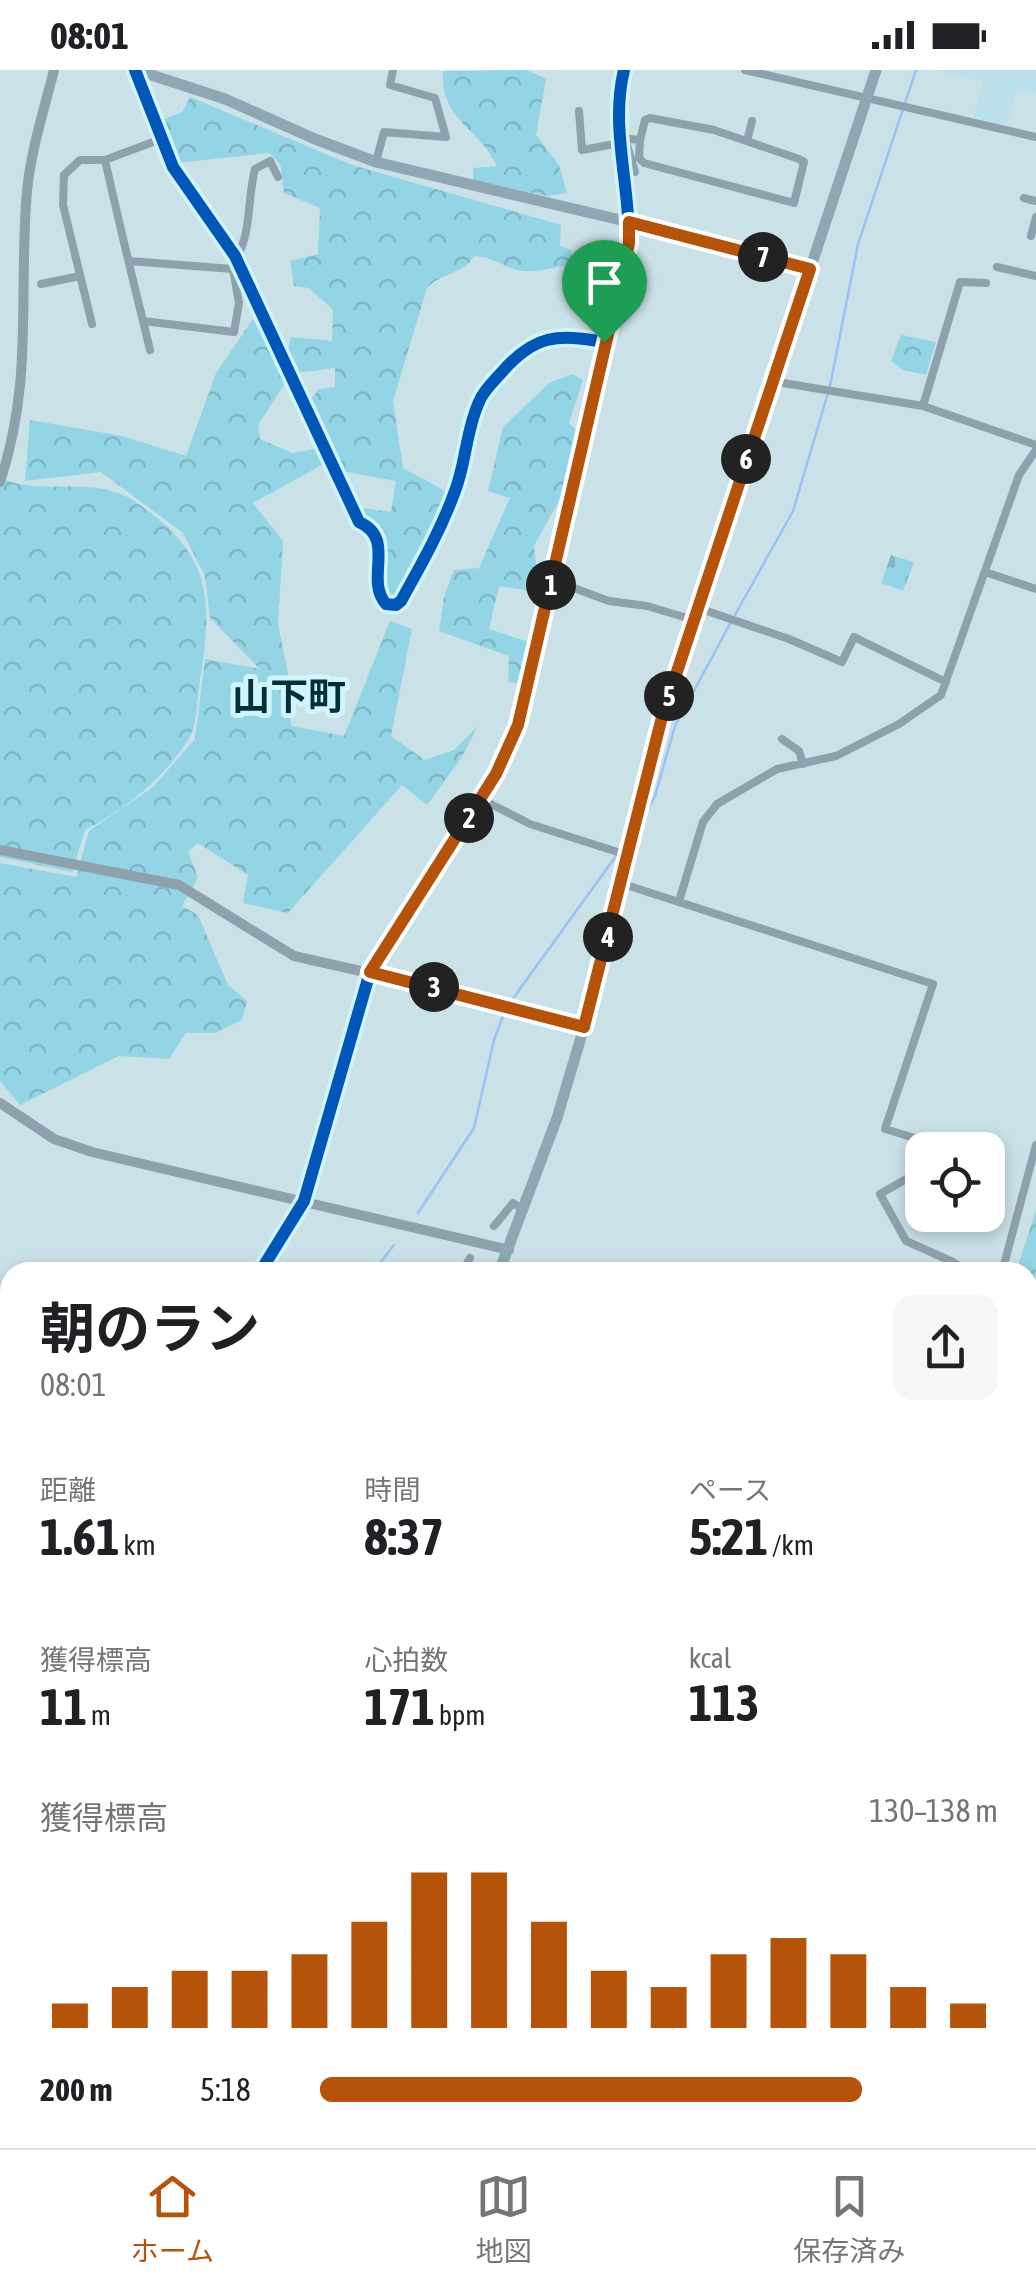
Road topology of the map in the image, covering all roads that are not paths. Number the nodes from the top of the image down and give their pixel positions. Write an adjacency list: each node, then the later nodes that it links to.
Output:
1 (54, 70): 40 (street)
2 (136, 70): 11 (street); 16 (main road)
3 (393, 70): 16 (street)
4 (624, 70): 12 (street)
5 (745, 70): 7 (street)
6 (876, 70): 7 (main road)
7 (867, 98): 10 (street); 28 (main road)
8 (579, 112): 12 (street)
9 (752, 121): 14 (street)
10 (1036, 137)
11 (161, 138): 15 (street); 24 (street)
12 (622, 140): 13 (street); 17 (street); 22 (street)
13 (640, 140): 14 (street); 14 (street)
14 (747, 141)
15 (105, 160): 25 (street); 29 (street)
16 (376, 162): 22 (main road)
17 (635, 172)
18 (278, 176): 24 (street)
19 (1024, 198): 20 (street)
20 (1036, 201)
21 (1036, 217): 23 (street)
22 (629, 222): 28 (main road); 35 (street)
23 (1032, 236)
24 (235, 256): 27 (street); 35 (street)
25 (128, 261): 27 (street); 33 (street)
26 (997, 267): 30 (street)
27 (233, 269): 33 (street)
28 (810, 269): 37 (main road)
29 (80, 276): 32 (street); 34 (street)
30 (1036, 276)
31 (986, 283): 38 (street)
32 (41, 284)
33 (143, 321): 36 (street)
34 (92, 324)
35 (604, 342): 42 (street)
36 (150, 350)
37 (772, 380): 38 (street); 44 (main road)
38 (923, 406): 39 (street)
39 (1036, 448): 41 (street)
40 (0, 482)
41 (985, 572): 43 (street); 45 (street)
42 (552, 580): 44 (street); 48 (street)
43 (1036, 589)
44 (696, 614): 45 (street); 50 (main road)
45 (946, 682): 47 (street)
46 (782, 739): 47 (street)
47 (803, 764): 52 (street)
48 (481, 799): 50 (street); 53 (street)
49 (0, 850): 53 (street)
50 (627, 855): 51 (main road)
51 (620, 883): 52 (street); 54 (main road)
52 (679, 901): 56 (street)
53 (370, 972): 54 (street); 59 (street)
54 (584, 1027): 60 (main road)
55 (0, 1103): 59 (street)
56 (905, 1135)
57 (1036, 1146): 68 (street)
58 (905, 1180): 67 (street)
59 (304, 1201): 62 (street); 64 (street)
60 (524, 1210): 61 (street); 62 (main road)
61 (494, 1226)
62 (509, 1250): 66 (main road)
63 (470, 1258): 65 (street)
64 (266, 1262)
65 (468, 1262)
66 (504, 1262)
67 (953, 1262)
68 (1005, 1262)

